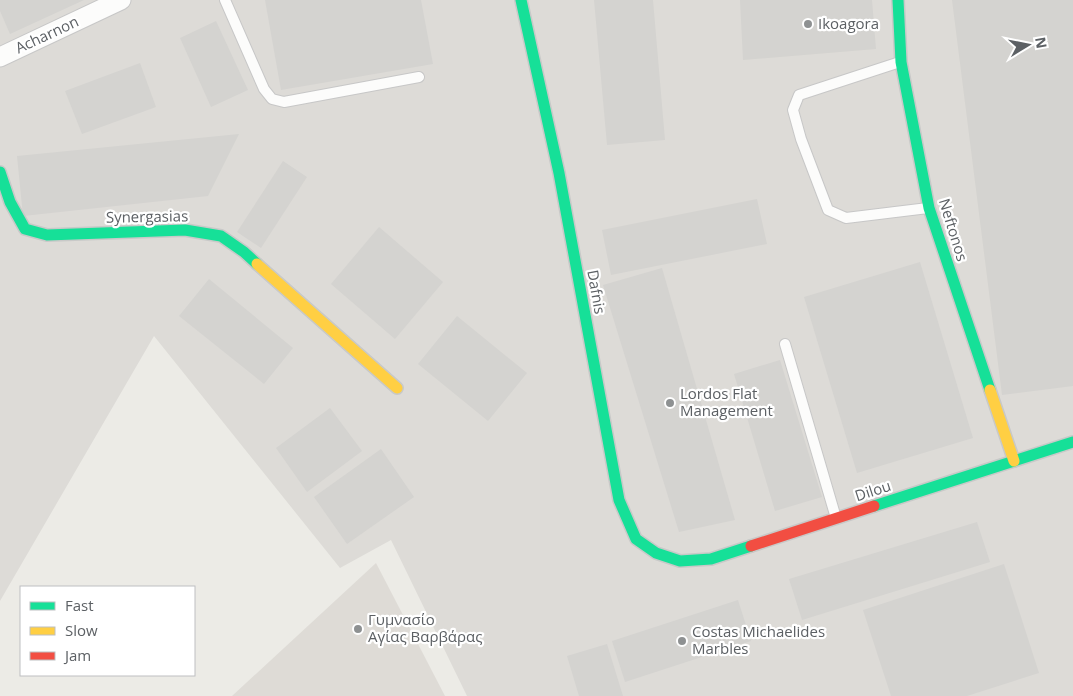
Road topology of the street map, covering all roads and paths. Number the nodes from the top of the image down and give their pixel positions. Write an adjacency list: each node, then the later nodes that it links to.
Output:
1 (121, 0): 5 (street, Acharnon)
2 (224, 0): 7 (lane)
3 (521, 0): 16 (street, Dafnis)
4 (898, 0): 6 (street, Neftonos)
5 (0, 57)
6 (901, 62): 10 (street, Neftonos); 10 (lane)
7 (418, 77)
8 (0, 172): 9 (street, Synergasias)
9 (3, 201): 12 (street, Synergasias)
10 (929, 208): 14 (street, Neftonos)
11 (784, 344): 15 (lane)
12 (397, 388)
13 (1073, 442): 14 (street, Dilou)
14 (1014, 461): 15 (street, Dilou)
15 (836, 518): 16 (street, Dilou)
16 (680, 561)

